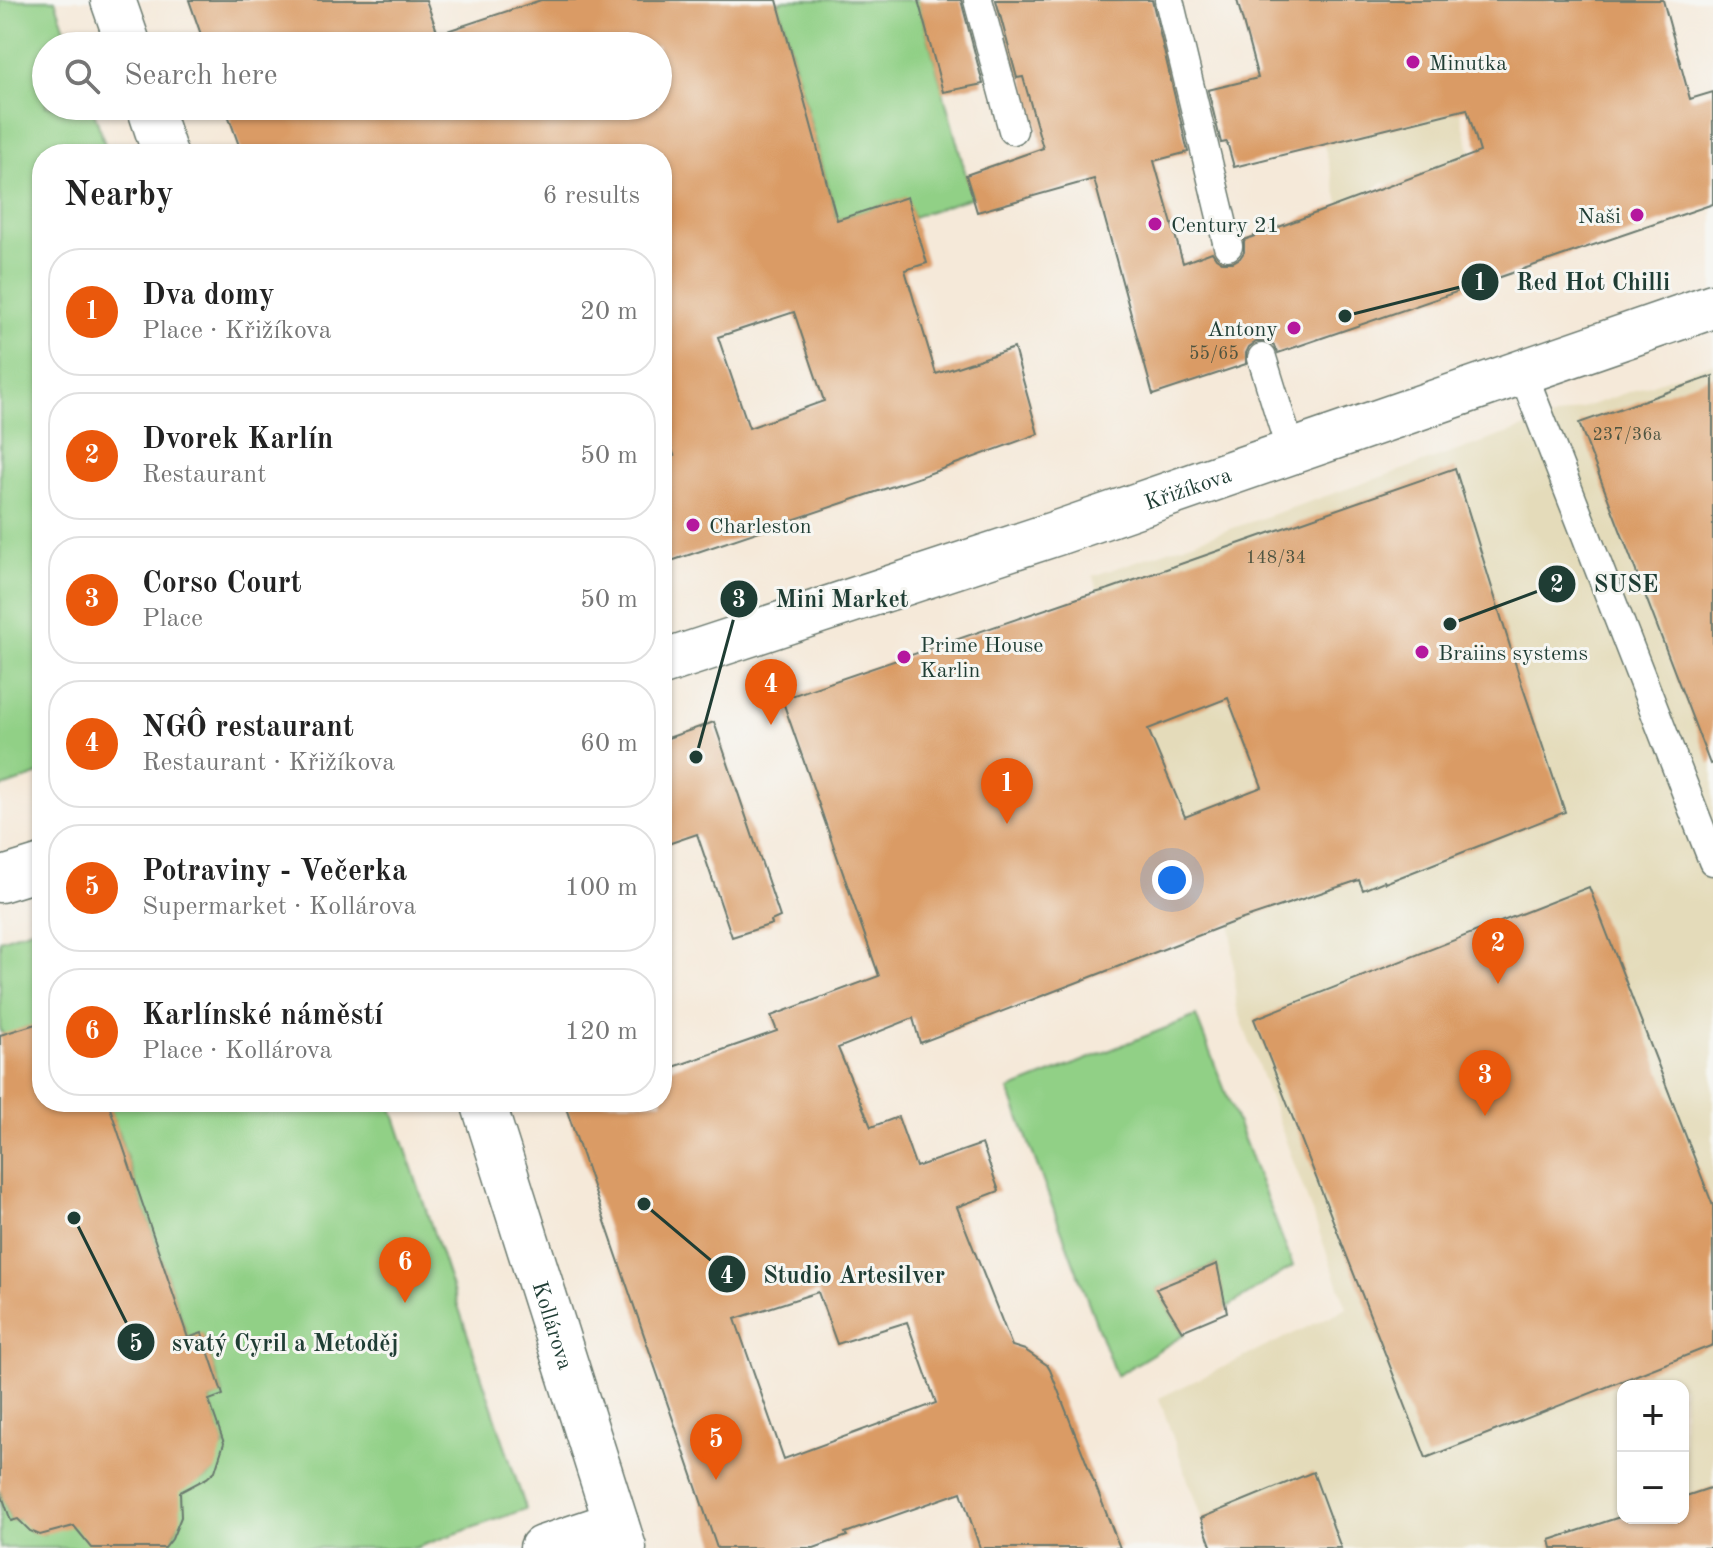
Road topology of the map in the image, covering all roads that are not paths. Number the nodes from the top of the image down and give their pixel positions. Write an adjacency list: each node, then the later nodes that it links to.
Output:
1 (113, 0): 4 (street)
2 (978, 0): 6 (lane)
3 (1169, 0): 8 (lane)
4 (124, 32)
5 (154, 120): 7 (street)
6 (1013, 130)
7 (162, 144)
8 (1228, 246)
9 (1713, 306): 11 (street, Křižíkova)
10 (1262, 358): 12 (lane)
11 (1522, 371): 12 (street, Křižíkova); 14 (lane)
12 (1291, 452): 13 (street, Křižíkova)
13 (672, 660)
14 (1713, 861)
15 (32, 870): 16 (street)
16 (0, 880)
17 (486, 1112): 18 (street, Kollárova)
18 (620, 1536): 19 (street)
19 (542, 1548)

